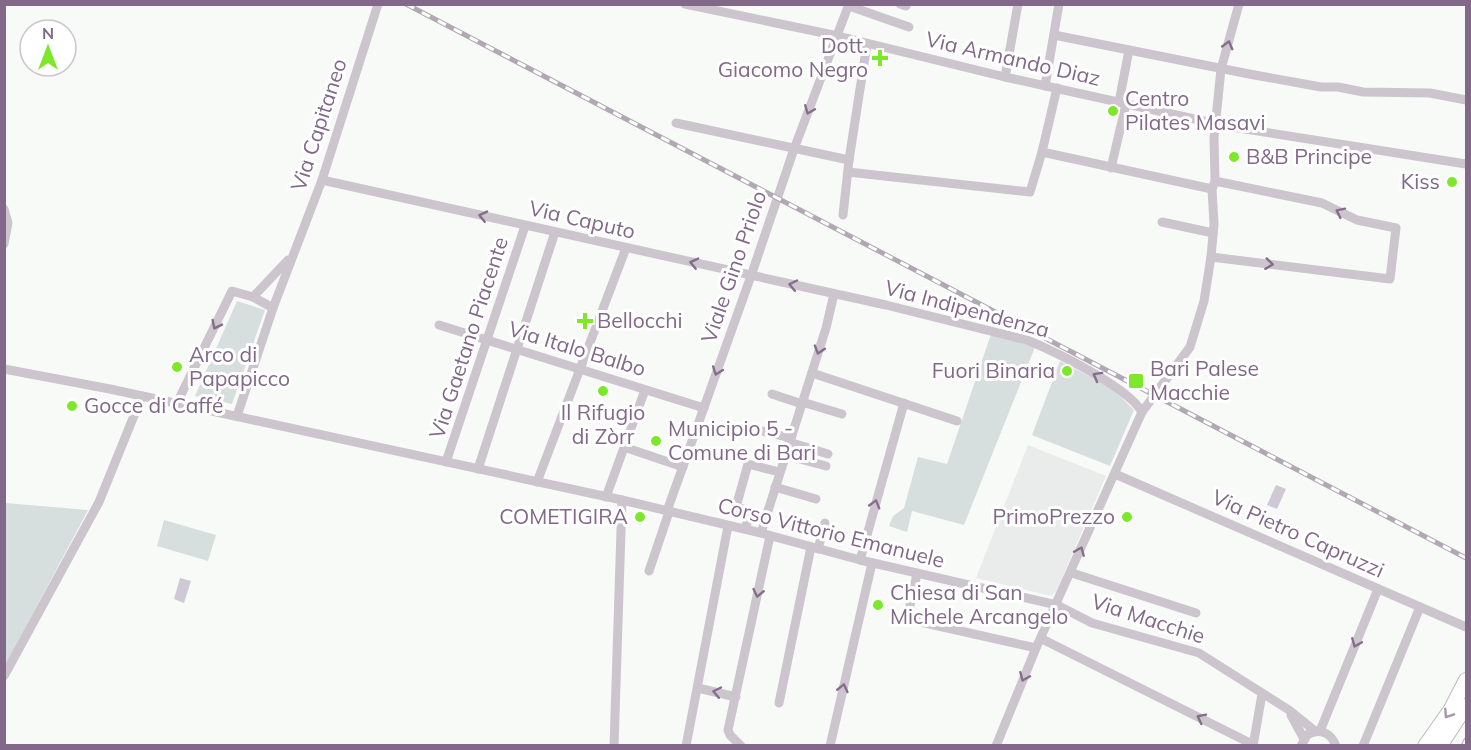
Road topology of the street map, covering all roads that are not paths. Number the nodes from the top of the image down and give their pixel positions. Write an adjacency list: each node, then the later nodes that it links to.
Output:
1 (378, 4): 26 (street, Via Capitaneo)
2 (685, 4): 9 (street, Via Armando Diaz)
3 (1018, 4): 13 (street)
4 (1059, 4): 8 (street)
5 (1239, 4): 12 (street, one-way to 5)
6 (849, 5): 7 (street); 9 (street, Viale Gino Priolo)
7 (909, 27)
8 (1054, 35): 11 (street); 14 (street)
9 (838, 36): 10 (street, Via Armando Diaz); 20 (street, Viale Gino Priolo, one-way to 20)
10 (867, 44): 13 (street, Via Armando Diaz); 22 (street)
11 (1129, 50): 12 (street); 17 (street)
12 (1221, 69): 16 (street); 19 (street)
13 (1005, 77): 14 (street, Via Armando Diaz)
14 (1045, 86): 15 (street, Via Armando Diaz)
15 (1056, 88): 17 (street, Via Armando Diaz); 21 (street)
16 (1467, 100)
17 (1122, 103): 19 (street, Via Armando Diaz); 24 (street)
18 (676, 123): 20 (street)
19 (1215, 124): 23 (street, Via Armando Diaz); 27 (street)
20 (794, 149): 22 (street); 38 (street, Viale Gino Priolo)
21 (1042, 153): 24 (street); 25 (street)
22 (849, 160): 25 (street)
23 (1467, 164)
24 (1111, 168): 27 (street)
25 (853, 172): 29 (street)
26 (322, 180): 31 (street, Via Caputo, one-way to 26); 36 (street, Via Capitaneo)
27 (1214, 185): 33 (street); 37 (street, one-way to 27)
28 (4, 209): 34 (street)
29 (843, 215)
30 (1162, 222): 33 (street)
31 (525, 226): 32 (street, Via Caputo); 43 (street, Via Gaetano Piacente)
32 (555, 232): 35 (street, Via Caputo); 44 (street)
33 (1213, 233): 37 (street)
34 (4, 244)
35 (626, 248): 38 (street, Via Caputo, one-way to 35); 46 (street)
36 (292, 256): 40 (street); 41 (street, Via Capitaneo)
37 (1211, 257): 55 (street)
38 (751, 276): 39 (street, Via Caputo, one-way to 38); 54 (street, Viale Gino Priolo, one-way to 54)
39 (834, 294): 47 (street, one-way to 47); 55 (street, Via Indipendenza, one-way to 39)
40 (252, 297): 41 (street); 51 (street, one-way to 51)
41 (273, 308): 57 (street, Via Capitaneo)
42 (439, 325): 43 (street, Via Italo Balbo)
43 (487, 340): 44 (street, Via Italo Balbo); 64 (street, Via Gaetano Piacente)
44 (517, 349): 46 (street, Via Italo Balbo); 67 (street)
45 (4, 369): 50 (street, Corso Vittorio Emanuele)
46 (580, 369): 48 (street, Via Italo Balbo); 70 (street)
47 (812, 373): 52 (street); 53 (street)
48 (645, 390): 54 (street, Via Italo Balbo); 61 (street)
49 (772, 394): 52 (street)
50 (142, 396): 51 (street, Corso Vittorio Emanuele); 93 (street)
51 (177, 403): 57 (street, Corso Vittorio Emanuele)
52 (802, 403): 56 (street); 60 (street)
53 (904, 403): 58 (street); 81 (street, one-way to 53)
54 (704, 408): 66 (street, Viale Gino Priolo)
55 (1143, 412): 69 (street)
56 (842, 414)
57 (237, 416): 64 (street, Corso Vittorio Emanuele)
58 (957, 421)
59 (762, 431): 60 (street)
60 (790, 440): 62 (street); 63 (street)
61 (624, 447): 66 (street); 72 (street)
62 (828, 453)
63 (785, 455): 65 (street); 68 (street)
64 (446, 462): 67 (street, Corso Vittorio Emanuele)
65 (826, 466)
66 (683, 467): 75 (street, Viale Gino Priolo)
67 (478, 469): 70 (street, Corso Vittorio Emanuele)
68 (779, 472): 71 (street); 78 (street)
69 (1115, 474): 84 (street, one-way to 69); 86 (street, Via Pietro Capruzzi)
70 (537, 483): 72 (street, Corso Vittorio Emanuele)
71 (775, 487): 73 (street); 79 (street)
72 (606, 497): 74 (street, Corso Vittorio Emanuele)
73 (816, 499)
74 (622, 500): 75 (street, Corso Vittorio Emanuele); 105 (street)
75 (668, 512): 77 (street, Corso Vittorio Emanuele); 83 (street, Viale Gino Priolo)
76 (825, 523): 80 (street)
77 (728, 526): 78 (street, Corso Vittorio Emanuele); 95 (street)
78 (746, 529): 79 (street, Corso Vittorio Emanuele)
79 (765, 534): 80 (street, Corso Vittorio Emanuele); 97 (street, one-way to 97)
80 (814, 548): 81 (street, Corso Vittorio Emanuele); 98 (street)
81 (860, 560): 82 (street, Corso Vittorio Emanuele)
82 (872, 563): 85 (street, Corso Vittorio Emanuele); 108 (street, one-way to 82)
83 (649, 571)
84 (1071, 573): 87 (street); 89 (street)
85 (917, 574): 87 (street, Corso Vittorio Emanuele); 92 (street)
86 (1378, 589): 88 (street, Via Pietro Capruzzi); 101 (street, one-way to 101)
87 (1057, 605): 91 (street); 96 (street, Via Macchie)
88 (1420, 607): 90 (street, Via Pietro Capruzzi); 111 (street)
89 (1196, 612)
90 (1467, 627)
91 (1042, 639): 92 (street); 104 (street, one-way to 91)
92 (1036, 648): 109 (street, one-way to 109)
93 (4, 676)
94 (1467, 680): 112 (highway, one-way to 112)
95 (698, 688): 97 (street, one-way to 95); 106 (street)
96 (1262, 694): 100 (street, Via Macchie); 104 (street)
97 (736, 697): 107 (street)
98 (779, 703)
99 (1467, 706): 113 (highway)
100 (1289, 710): 101 (street, Via Macchie); 102 (street)
101 (1318, 731): 102 (street); 103 (street, Via Macchie)
102 (1302, 742)
103 (1334, 742): 110 (street)
104 (1253, 745)
105 (614, 746)
106 (686, 746)
107 (741, 746)
108 (830, 746)
109 (996, 746)
110 (1342, 746)
111 (1363, 746)
112 (1425, 746)
113 (1440, 746)

